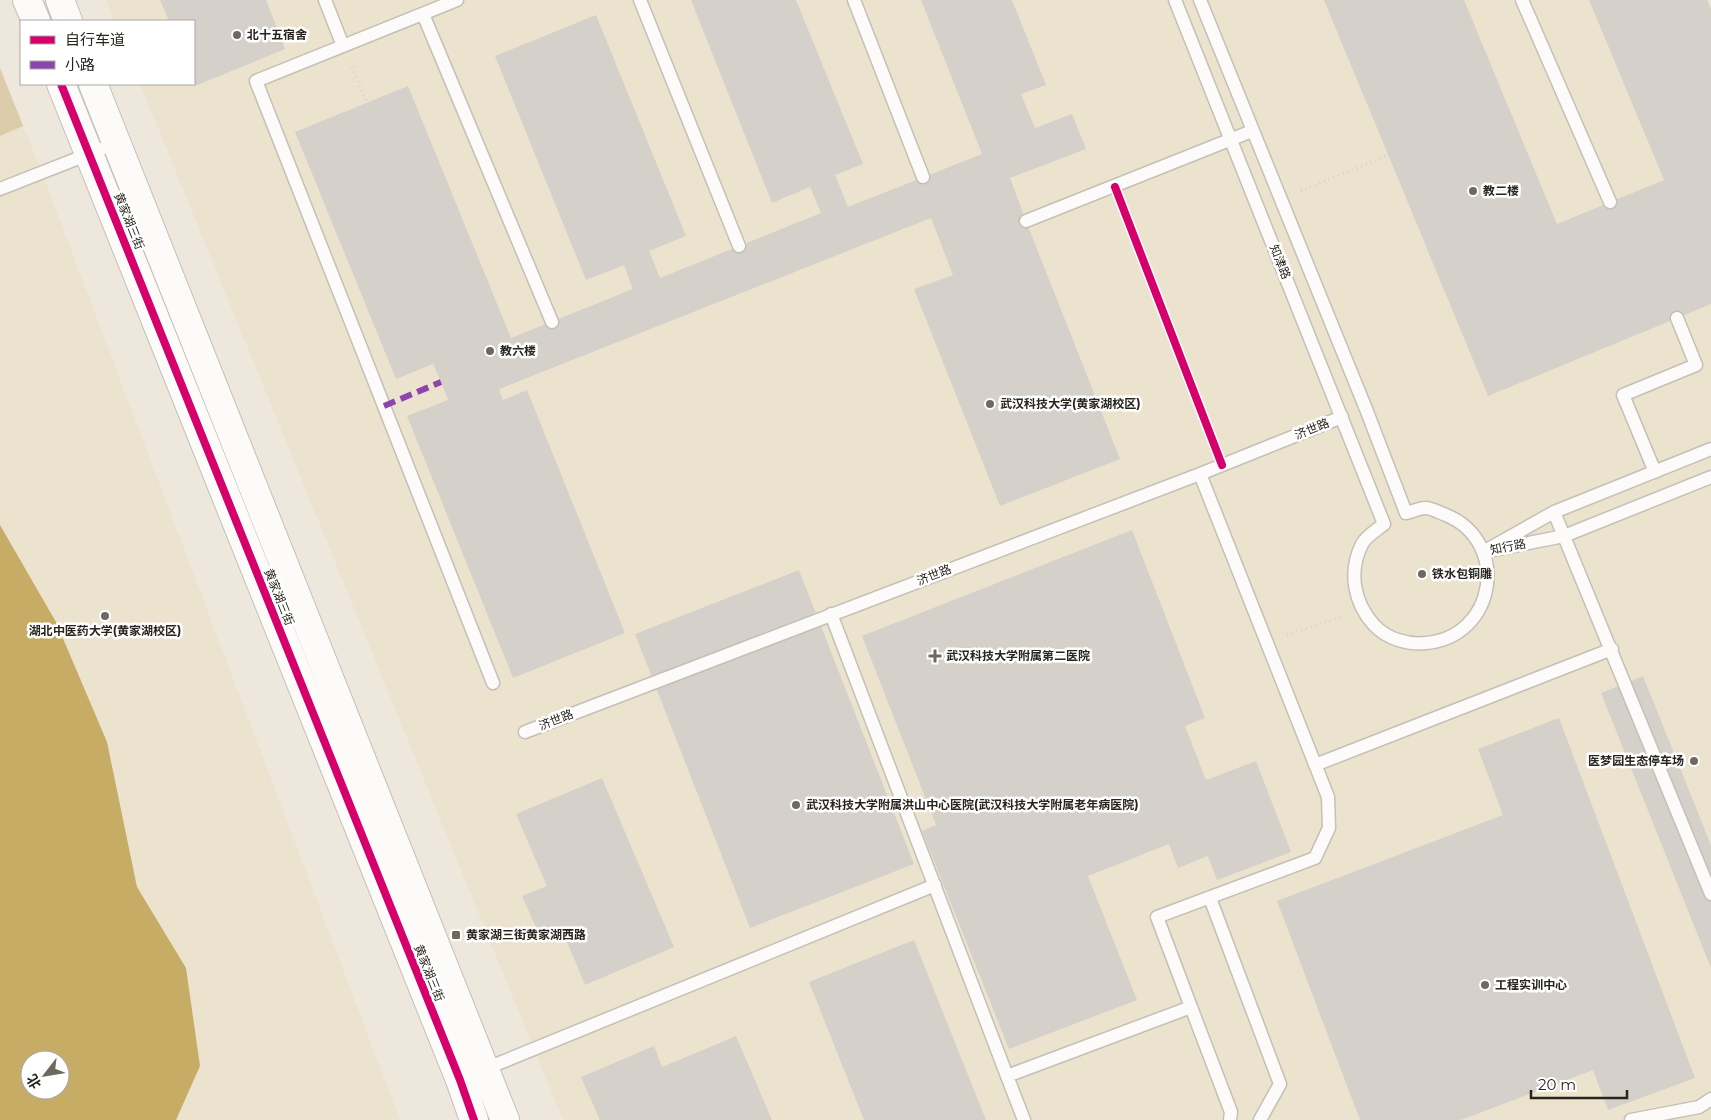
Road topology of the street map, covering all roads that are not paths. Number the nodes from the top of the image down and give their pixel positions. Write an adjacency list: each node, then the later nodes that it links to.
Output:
1 (27, 0): 11 (street)
2 (60, 0): 12 (street)
3 (325, 0): 13 (lane)
4 (457, 0): 10 (lane)
5 (640, 0): 24 (lane)
6 (854, 0): 20 (lane)
7 (1175, 0): 17 (lane, 知津路)
8 (1200, 0): 16 (lane, 知津路)
9 (1522, 0): 22 (lane)
10 (423, 14): 13 (lane); 26 (lane)
11 (36, 20)
12 (68, 20)
13 (343, 46): 37 (lane)
14 (61, 85): 19 (street, 黄家湖三街)
15 (93, 85): 18 (street, 黄家湖三街)
16 (1252, 131): 17 (lane); 34 (lane, 知津路)
17 (1231, 140): 23 (lane); 27 (lane, 知津路)
18 (117, 143): 19 (lane); 44 (street, 黄家湖三街)
19 (90, 155): 21 (lane); 46 (street, 黄家湖三街)
20 (923, 177)
21 (0, 189)
22 (1610, 202)
23 (1026, 221)
24 (739, 246)
25 (1677, 318): 29 (lane)
26 (552, 322)
27 (1342, 417): 30 (lane, 济世路); 34 (lane, 知津路)
28 (1711, 449): 29 (lane, 知行路)
29 (1655, 472): 32 (lane, 知行路)
30 (1200, 474): 35 (lane, 济世路); 39 (lane)
31 (1711, 477): 33 (lane, 知行路)
32 (1554, 512): 33 (lane); 34 (lane, 知行路)
33 (1564, 536): 34 (lane, 知行路); 36 (lane)
34 (1483, 552)
35 (831, 614): 38 (lane, 济世路); 40 (lane)
36 (1612, 649): 39 (lane); 41 (lane)
37 (493, 683)
38 (525, 732)
39 (1315, 765): 42 (lane)
40 (935, 885): 44 (lane); 45 (lane)
41 (1711, 894)
42 (1210, 898): 43 (lane); 53 (lane)
43 (1191, 1007): 45 (lane); 52 (lane)
44 (485, 1069): 50 (street, 黄家湖三街)
45 (1007, 1076): 51 (lane)
46 (460, 1080): 48 (street); 49 (street, 黄家湖三街)
47 (1711, 1099): 54 (lane)
48 (464, 1120)
49 (474, 1120)
50 (505, 1120)
51 (1024, 1120)
52 (1230, 1120)
53 (1260, 1120)
54 (1632, 1120)

